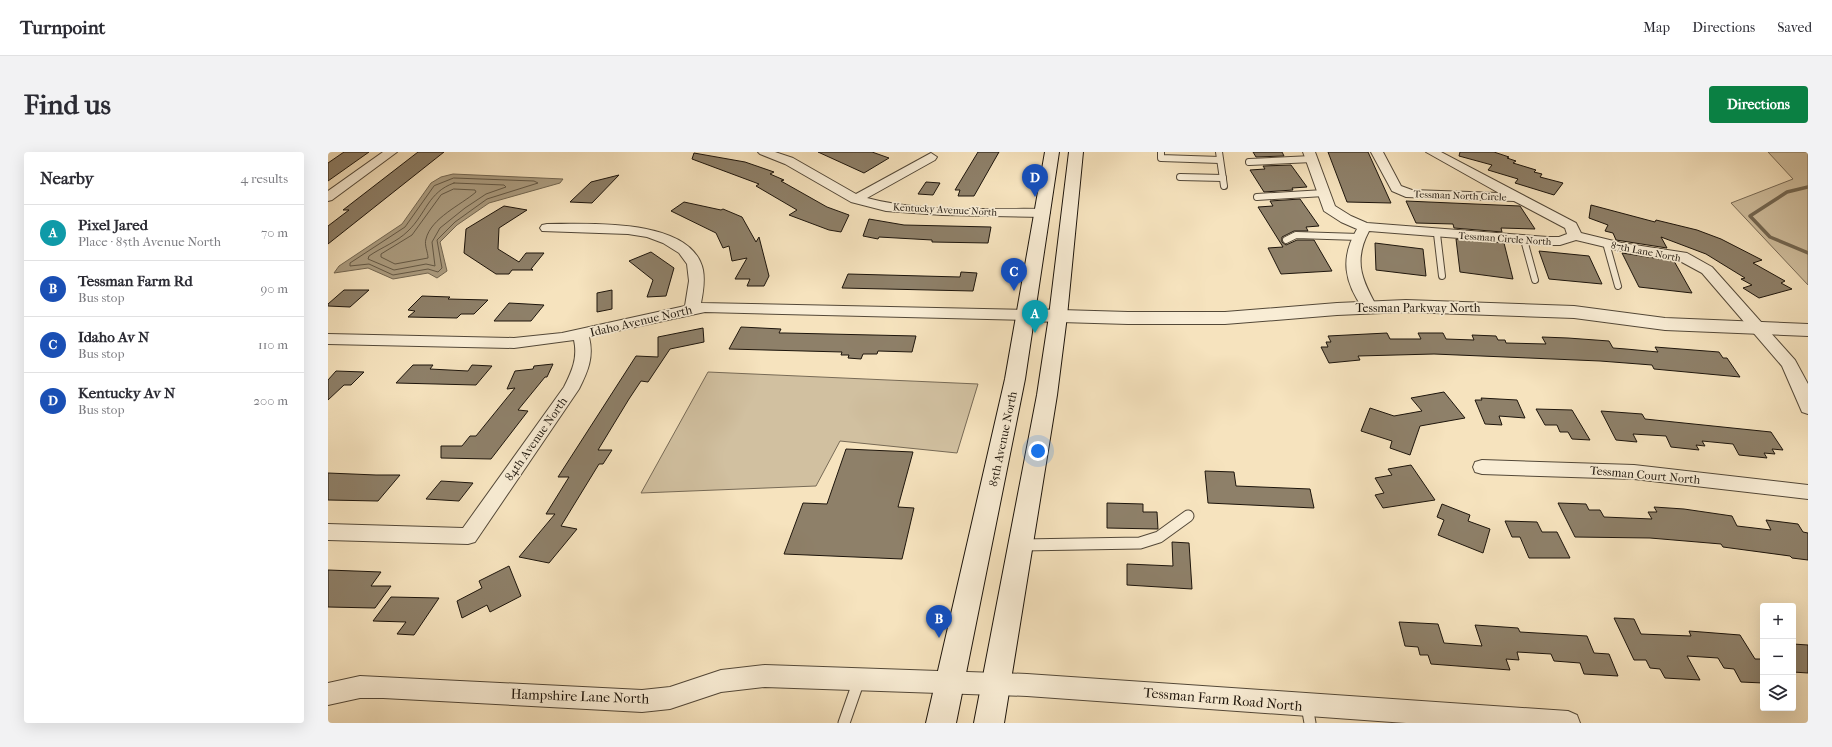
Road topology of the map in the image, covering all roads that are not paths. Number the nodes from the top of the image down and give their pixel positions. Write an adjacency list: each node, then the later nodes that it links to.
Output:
1 (391, 152): 19 (street)
2 (764, 152): 20 (street, Kentucky Avenue North)
3 (1052, 152): 21 (main road, 85th Avenue North)
4 (1076, 152): 35 (main road)
5 (1160, 152): 11 (lane)
6 (1219, 152): 11 (lane)
7 (1377, 152): 18 (street, Tessman North Circle)
8 (1432, 152): 18 (street)
9 (1311, 156): 12 (lane); 16 (street, Tessman Circle North)
10 (931, 157): 20 (street)
11 (1220, 160): 14 (lane)
12 (1249, 162)
13 (1180, 177): 14 (lane)
14 (1223, 178): 15 (lane)
15 (1224, 186)
16 (1324, 193): 17 (lane); 23 (street, Tessman Circle North)
17 (1257, 197)
18 (1518, 197): 25 (street)
19 (328, 198)
20 (856, 199): 21 (street, Kentucky Avenue North)
21 (1043, 213): 34 (main road, 85th Avenue North)
22 (546, 228): 33 (street)
23 (1362, 232): 24 (street, Tessman Circle North); 26 (lane); 32 (street)
24 (1437, 234): 27 (street, Tessman Circle North); 29 (lane)
25 (1576, 236): 27 (street, Tessman Circle North); 28 (street, 87th Lane North)
26 (1286, 240)
27 (1524, 240): 30 (lane)
28 (1606, 243): 31 (lane); 36 (street, 87th Lane North)
29 (1442, 276)
30 (1535, 280)
31 (1618, 286)
32 (1369, 307): 35 (main road, Tessman Parkway North); 36 (main road, Tessman Parkway North)
33 (692, 309): 34 (street, Idaho Avenue North); 38 (street, Idaho Avenue North)
34 (1027, 315): 35 (main road, Tessman Parkway North); 47 (main road, 85th Avenue North)
35 (1058, 316): 45 (main road)
36 (1759, 329): 37 (main road, Tessman Parkway North); 40 (street, 87th Lane North)
37 (1808, 330)
38 (580, 335): 39 (street, Idaho Avenue North); 44 (street, 84th Avenue North)
39 (328, 339)
40 (1808, 408)
41 (1482, 468): 42 (street, Tessman Court North)
42 (1808, 492)
43 (1188, 516): 45 (lane)
44 (328, 532)
45 (1020, 545): 48 (main road)
46 (859, 680): 47 (street, Hampshire Lane North); 49 (street, Hampshire Lane North); 51 (lane)
47 (950, 683): 48 (street, Tessman Farm Road North); 52 (main road, 85th Avenue North)
48 (996, 684): 50 (street, Tessman Farm Road North); 53 (main road)
49 (328, 694)
50 (1309, 714): 54 (street, Tessman Farm Road North)
51 (844, 723)
52 (940, 723)
53 (989, 723)
54 (1568, 723)

